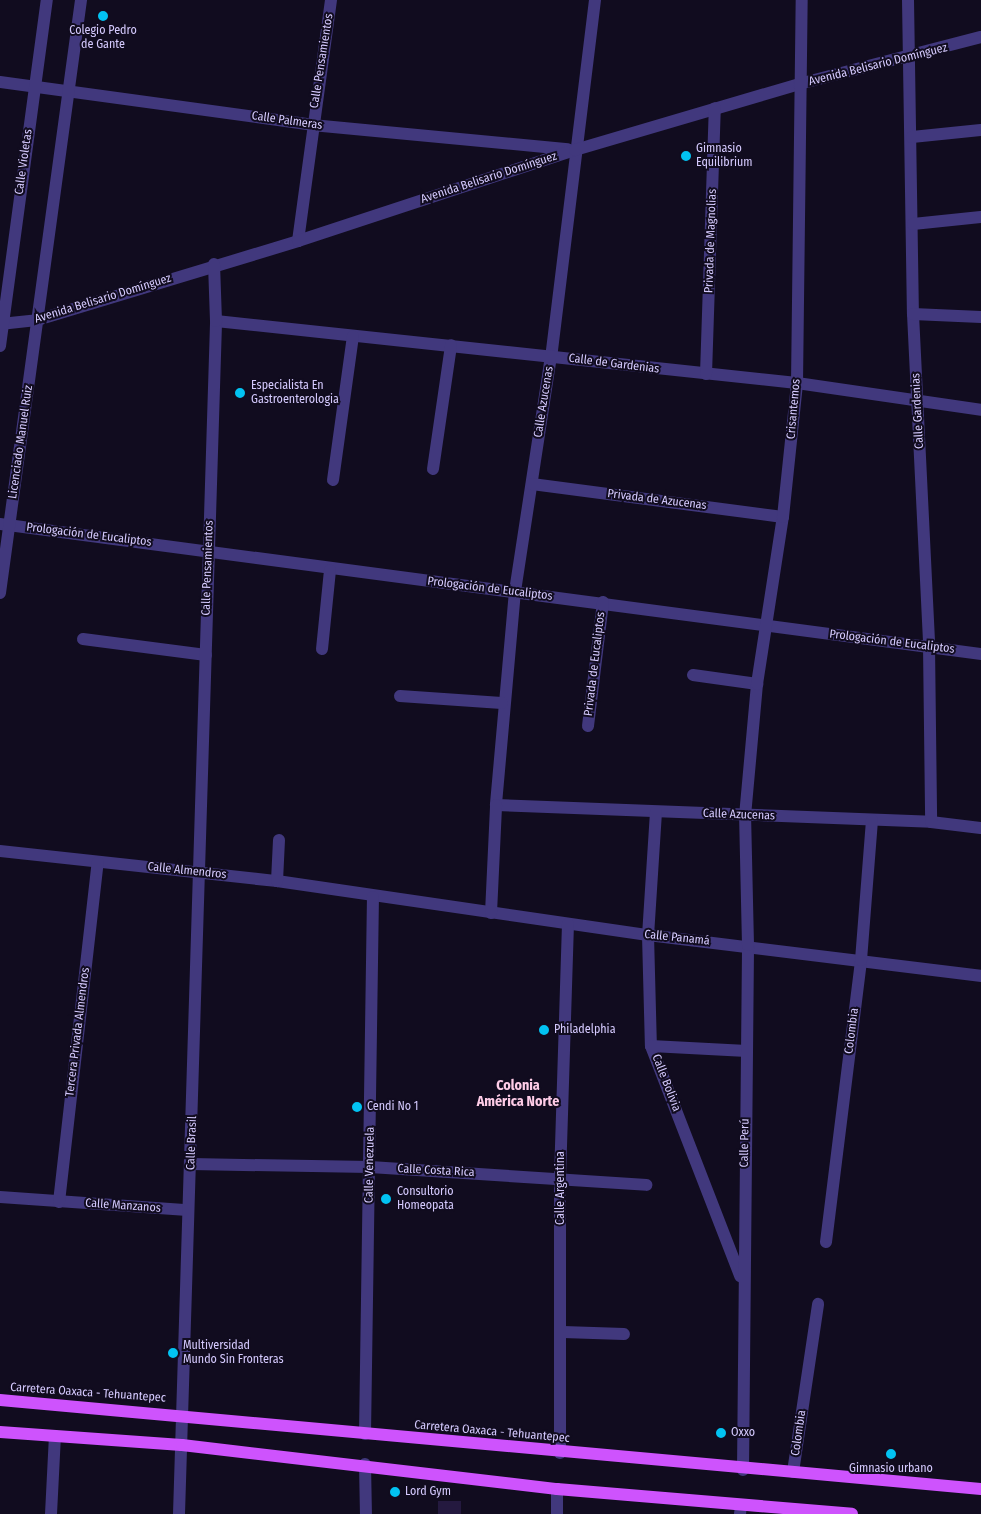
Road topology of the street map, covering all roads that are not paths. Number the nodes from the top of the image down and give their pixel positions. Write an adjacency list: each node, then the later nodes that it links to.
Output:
1 (47, 0): 11 (street, Calle Violetas)
2 (81, 0): 12 (street)
3 (331, 0): 14 (street, Calle Pensamientos)
4 (594, 0): 17 (street, Calle Azucenas)
5 (802, 0): 10 (street, Crisantemos)
6 (908, 0): 8 (street, Calle Gardenias)
7 (981, 37): 8 (street, Avenida Belisario Domínguez)
8 (910, 59): 10 (street, Avenida Belisario Domínguez); 16 (street, Calle Gardenias)
9 (0, 82): 11 (street, Calle Palmeras)
10 (799, 84): 13 (street, Avenida Belisario Domínguez); 32 (street, Crisantemos)
11 (34, 86): 12 (street, Calle Palmeras); 26 (street, Calle Violetas)
12 (68, 90): 14 (street, Calle Palmeras); 24 (street)
13 (715, 108): 17 (street, Avenida Belisario Domínguez); 31 (street, Privada de Magnolias)
14 (312, 125): 17 (street, Calle Palmeras); 20 (street, Calle Pensamientos)
15 (981, 130): 16 (street)
16 (912, 137): 19 (street, Calle Gardenias)
17 (575, 150): 20 (street, Avenida Belisario Domínguez); 30 (street, Calle Azucenas)
18 (981, 217): 19 (street)
19 (913, 224): 22 (street, Calle Gardenias)
20 (298, 241): 21 (street, Avenida Belisario Domínguez)
21 (214, 264): 24 (street, Avenida Belisario Domínguez); 25 (street, Calle Pensamientos)
22 (913, 314): 23 (street); 33 (street, Calle Gardenias)
23 (981, 317)
24 (37, 320): 26 (street, Avenida Belisario Domínguez); 39 (street, Licenciado Manuel Ruiz)
25 (216, 321): 27 (street, Calle de Gardenias); 40 (street, Calle Pensamientos)
26 (1, 324): 29 (street)
27 (353, 336): 28 (street, Calle de Gardenias); 36 (street)
28 (451, 345): 30 (street, Calle de Gardenias); 35 (street)
29 (0, 346)
30 (551, 356): 31 (street, Calle de Gardenias); 37 (street, Calle Azucenas)
31 (706, 374): 32 (street, Calle de Gardenias)
32 (797, 383): 33 (street, Calle de Gardenias); 38 (street, Crisantemos)
33 (917, 401): 34 (street, Calle de Gardenias); 47 (street, Calle Gardenias)
34 (981, 410)
35 (433, 468)
36 (333, 480)
37 (532, 484): 38 (street, Privada de Azucenas); 42 (street, Calle Azucenas)
38 (783, 517): 45 (street, Crisantemos)
39 (5, 524): 40 (street, Prologación de Eucaliptos); 43 (street, Licenciado Manuel Ruiz)
40 (209, 550): 41 (street, Prologación de Eucaliptos); 50 (street, Calle Pensamientos)
41 (330, 570): 42 (street, Prologación de Eucaliptos); 48 (street)
42 (515, 591): 44 (street, Prologación de Eucaliptos); 54 (street, Calle Azucenas)
43 (0, 593)
44 (603, 602): 45 (street, Prologación de Eucaliptos); 55 (street, Privada de Eucaliptos)
45 (765, 626): 47 (street, Prologación de Eucaliptos); 52 (street, Crisantemos)
46 (83, 639): 50 (street)
47 (929, 646): 49 (street, Prologación de Eucaliptos); 60 (street, Calle Gardenias)
48 (322, 649)
49 (981, 654)
50 (206, 655): 65 (street, Calle Pensamientos)
51 (693, 675): 52 (street)
52 (757, 684): 58 (street, Crisantemos)
53 (400, 696): 54 (street)
54 (502, 703): 56 (street, Calle Azucenas)
55 (588, 726)
56 (496, 805): 57 (street, Calle Azucenas); 68 (street, Calle Azucenas)
57 (656, 812): 58 (street, Calle Azucenas); 70 (street, Calle Bolivia)
58 (745, 816): 59 (street, Calle Azucenas); 71 (street, Calle Perú)
59 (872, 820): 60 (street, Calle Azucenas); 72 (street, Colombia)
60 (931, 822): 61 (street, Calle Azucenas)
61 (981, 828)
62 (279, 840): 66 (street)
63 (0, 851): 64 (street, Calle Almendros)
64 (98, 862): 65 (street, Calle Almendros); 81 (street, Tercera Privada Almendros)
65 (200, 872): 66 (street, Calle Almendros); 76 (street, Calle Brasil)
66 (277, 881): 67 (street, Calle Almendros)
67 (374, 897): 68 (street, Calle Panamá); 77 (street, Calle Venezuela)
68 (491, 913): 69 (street, Calle Panamá)
69 (568, 924): 70 (street, Calle Panamá); 78 (street, Calle Argentina)
70 (648, 935): 71 (street, Calle Panamá); 74 (street, Calle Bolivia)
71 (748, 945): 72 (street, Calle Panamá); 75 (street, Calle Perú)
72 (861, 960): 73 (street, Calle Panamá); 83 (street, Colombia)
73 (981, 976)
74 (651, 1046): 75 (street); 84 (street, Calle Bolivia)
75 (747, 1051): 84 (street, Calle Perú)
76 (191, 1164): 77 (street, Calle Costa Rica); 82 (street, Calle Brasil)
77 (370, 1167): 78 (street, Calle Costa Rica); 91 (street, Calle Venezuela)
78 (560, 1178): 79 (street, Calle Costa Rica); 86 (street, Calle Argentina)
79 (646, 1185)
80 (0, 1197): 81 (street, Calle Manzanos)
81 (59, 1202): 82 (street, Calle Manzanos)
82 (188, 1210): 89 (street, Calle Brasil)
83 (826, 1242)
84 (742, 1282): 96 (street, Calle Perú)
85 (818, 1304): 97 (street, Colombia)
86 (563, 1332): 87 (street); 94 (street, Calle Argentina)
87 (624, 1334)
88 (0, 1400): 89 (main road, Carretera Oaxaca - Tehuantepec)
89 (182, 1413): 91 (main road, Carretera Oaxaca - Tehuantepec); 93 (street, Calle Brasil)
90 (0, 1432): 92 (main road)
91 (365, 1434): 94 (main road, Carretera Oaxaca - Tehuantepec)
92 (55, 1436): 93 (main road); 101 (street)
93 (182, 1445): 95 (main road); 102 (street)
94 (560, 1453): 96 (main road, Carretera Oaxaca - Tehuantepec)
95 (365, 1464): 98 (main road); 103 (street)
96 (743, 1470): 97 (main road, Carretera Oaxaca - Tehuantepec)
97 (793, 1472): 99 (main road, Carretera Oaxaca - Tehuantepec)
98 (557, 1489): 100 (main road); 104 (street)
99 (981, 1489)
100 (740, 1510): 105 (main road)
101 (50, 1514)
102 (180, 1514)
103 (366, 1514)
104 (557, 1514)
105 (852, 1514)

